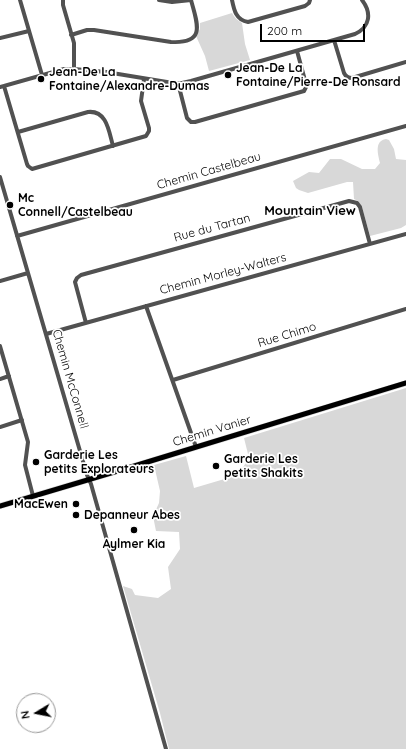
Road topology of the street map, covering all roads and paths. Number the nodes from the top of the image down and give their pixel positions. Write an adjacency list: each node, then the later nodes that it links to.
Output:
1 (20, 0): 8 (street)
2 (63, 0): 9 (street)
3 (159, 0): 4 (street)
4 (191, 0): 9 (street)
5 (232, 0): 6 (street)
6 (310, 0)
7 (362, 0): 11 (street)
8 (29, 31): 10 (street); 15 (street)
9 (72, 35): 14 (street)
10 (0, 38)
11 (334, 40): 12 (street); 13 (street)
12 (297, 51): 17 (street); 17 (street)
13 (406, 62)
14 (74, 68): 15 (street); 16 (street)
15 (42, 75): 18 (street)
16 (144, 79): 17 (street); 21 (street)
17 (178, 83)
18 (2, 86): 20 (street)
19 (406, 126): 24 (street, Chemin Castelbeau)
20 (18, 132): 21 (street); 21 (street)
21 (113, 146)
22 (0, 177): 24 (street, Chemin McConnell)
23 (406, 234): 25 (street, Chemin Morley-Walters)
24 (17, 236): 26 (street, Chemin McConnell)
25 (370, 244): 28 (street, Chemin Morley-Walters); 30 (street, Rue du Tartan)
26 (28, 273): 27 (street); 31 (street, Chemin McConnell)
27 (0, 281)
28 (146, 306): 30 (street, Chemin Morley-Walters); 35 (street)
29 (406, 309): 35 (street, Rue Chimo)
30 (86, 323): 31 (street, Chemin Morley-Walters)
31 (46, 334): 40 (street, Chemin McConnell)
32 (0, 346): 33 (street)
33 (9, 376): 34 (street); 37 (street)
34 (0, 379)
35 (173, 380): 39 (street)
36 (406, 383): 39 (main road, Chemin Vanier)
37 (22, 420): 38 (street); 41 (street)
38 (0, 427)
39 (196, 447): 40 (main road, Chemin Vanier)
40 (89, 480): 41 (main road, Chemin Vanier); 43 (street, Chemin McConnell)
41 (33, 496): 42 (main road, Chemin Vanier)
42 (0, 506)
43 (166, 749)

